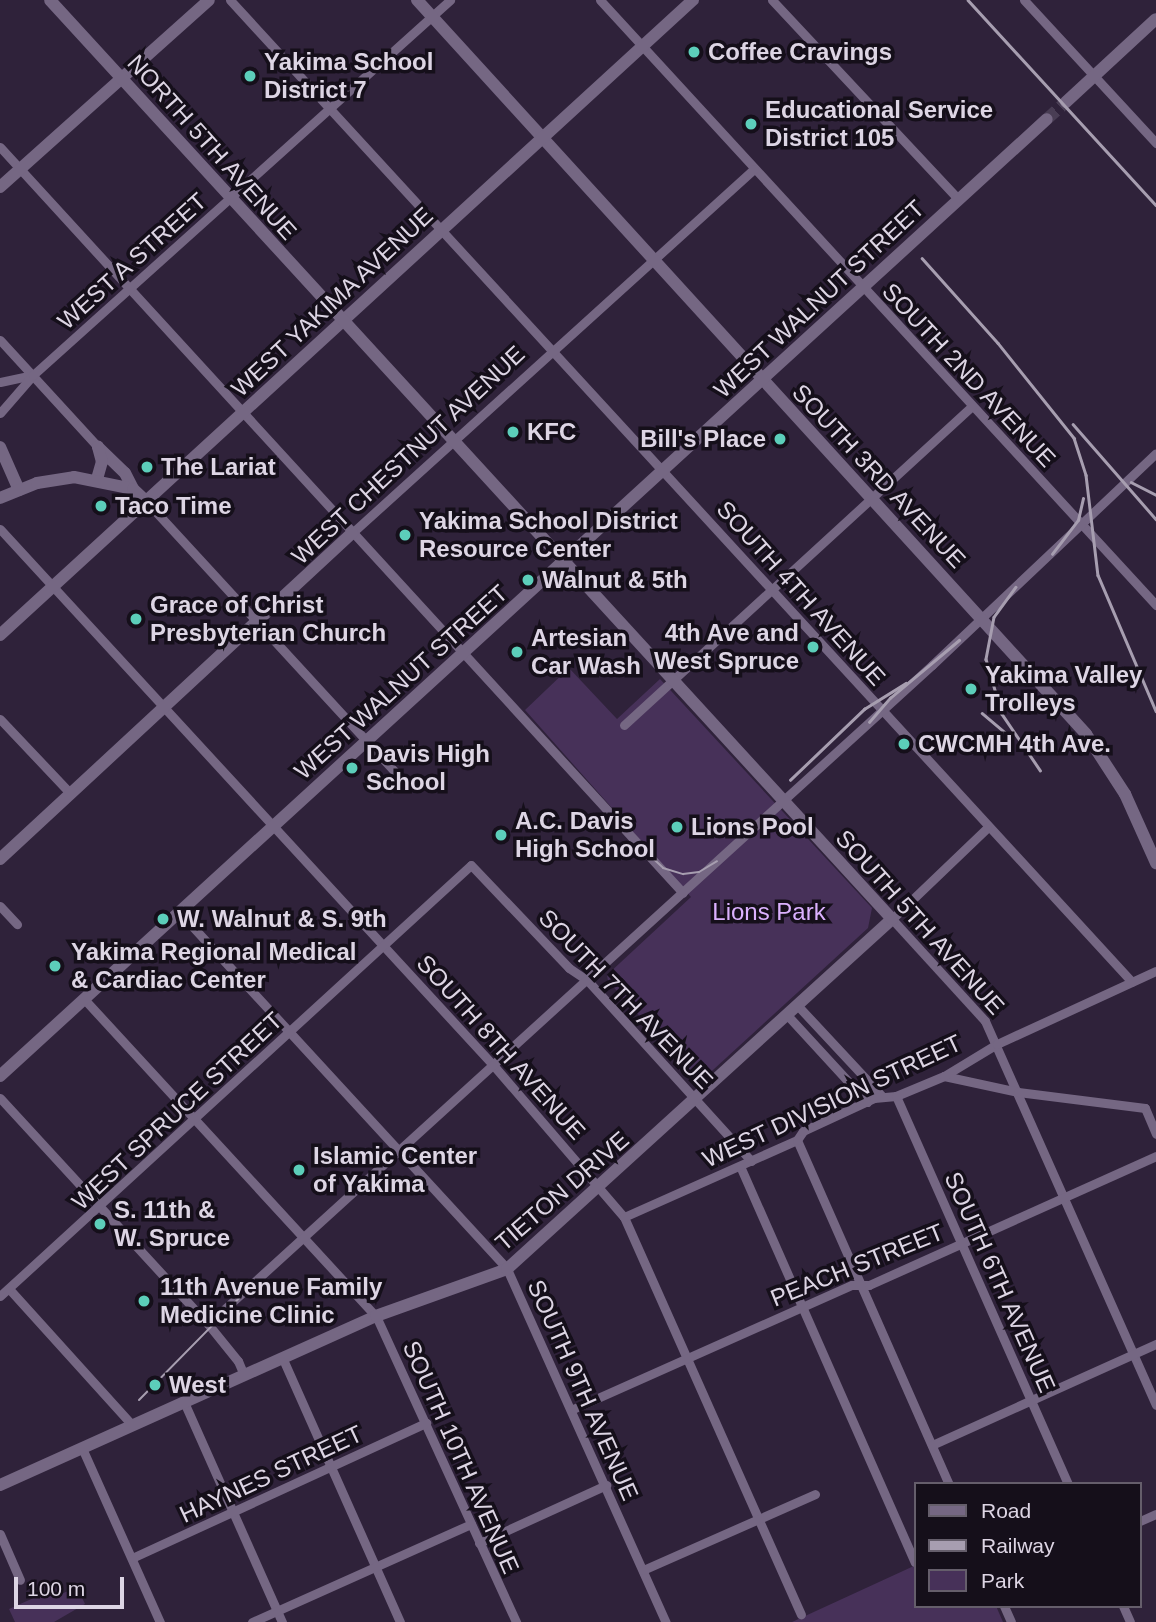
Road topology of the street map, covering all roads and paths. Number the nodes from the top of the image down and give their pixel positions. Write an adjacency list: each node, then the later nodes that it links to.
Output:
1 (50, 0): 14 (main road, NORTH 5TH AVENUE)
2 (209, 0): 14 (main road)
3 (230, 0): 16 (street, SOUTH 4TH AVENUE)
4 (417, 0): 10 (main road, SOUTH 3RD AVENUE)
5 (450, 0): 10 (street, WEST A STREET)
6 (600, 0): 12 (street, SOUTH 2ND AVENUE)
7 (693, 0): 12 (main road, WEST YAKIMA AVENUE)
8 (772, 0): 25 (street)
9 (1024, 0): 13 (street)
10 (432, 16): 16 (street, WEST A STREET); 18 (main road, SOUTH 3RD AVENUE)
11 (1156, 19): 13 (main road)
12 (641, 47): 18 (main road, WEST YAKIMA AVENUE); 22 (street, SOUTH 2ND AVENUE)
13 (1094, 76): 15 (main road); 19 (street)
14 (122, 79): 21 (main road); 24 (main road, NORTH 5TH AVENUE)
15 (1066, 102)
16 (330, 108): 24 (street, WEST A STREET); 26 (street, SOUTH 4TH AVENUE)
17 (1047, 119): 25 (main road, WEST WALNUT STREET)
18 (541, 138): 26 (main road, WEST YAKIMA AVENUE); 27 (main road, SOUTH 3RD AVENUE)
19 (1156, 143)
20 (0, 147): 21 (street)
21 (20, 169): 23 (main road); 29 (street)
22 (754, 169): 27 (street, WEST CHESTNUT AVENUE); 28 (street, SOUTH 2ND AVENUE)
23 (0, 187)
24 (230, 199): 29 (street, WEST A STREET); 30 (main road, NORTH 5TH AVENUE)
25 (958, 199): 28 (main road, WEST WALNUT STREET)
26 (443, 229): 30 (main road, WEST YAKIMA AVENUE); 32 (street, SOUTH 4TH AVENUE)
27 (654, 259): 32 (street, WEST CHESTNUT AVENUE); 34 (main road, SOUTH 3RD AVENUE)
28 (863, 288): 34 (main road, WEST WALNUT STREET); 36 (street, SOUTH 2ND AVENUE)
29 (129, 290): 33 (street, WEST A STREET); 38 (street)
30 (344, 321): 38 (main road, WEST YAKIMA AVENUE); 39 (main road, SOUTH 5TH AVENUE)
31 (0, 340): 33 (street)
32 (552, 351): 39 (street, WEST CHESTNUT AVENUE); 43 (street, SOUTH 4TH AVENUE)
33 (33, 375): 35 (street); 37 (street, WEST A STREET); 41 (street)
34 (761, 379): 43 (main road, WEST WALNUT STREET); 48 (main road, SOUTH 3RD AVENUE)
35 (0, 382)
36 (971, 407): 48 (street); 50 (street, SOUTH 2ND AVENUE)
37 (0, 413)
38 (243, 413): 49 (main road, WEST YAKIMA AVENUE); 52 (street)
39 (454, 441): 52 (street, WEST CHESTNUT AVENUE); 53 (main road, SOUTH 5TH AVENUE)
40 (0, 447): 46 (main road)
41 (98, 447): 44 (main road); 45 (main road)
42 (1156, 453): 50 (street)
43 (664, 470): 53 (main road, WEST WALNUT STREET); 55 (street, SOUTH 4TH AVENUE)
44 (97, 479): 45 (main road); 46 (main road)
45 (133, 489): 49 (main road)
46 (19, 490): 47 (main road)
47 (0, 498)
48 (871, 499): 55 (street); 57 (main road, SOUTH 3RD AVENUE)
49 (145, 500): 54 (main road, WEST YAKIMA AVENUE); 58 (street)
50 (1083, 525): 56 (street, SOUTH 2ND AVENUE); 57 (street)
51 (0, 529): 54 (street, SOUTH 8TH AVENUE)
52 (352, 533): 58 (main road, WEST CHESTNUT AVENUE); 60 (street)
53 (564, 562): 60 (main road, WEST WALNUT STREET); 61 (main road, SOUTH 5TH AVENUE)
54 (52, 587): 59 (main road, WEST YAKIMA AVENUE); 62 (street, SOUTH 8TH AVENUE)
55 (773, 590): 61 (street); 63 (street, SOUTH 4TH AVENUE)
56 (1156, 605)
57 (982, 619): 63 (street); 73 (main road, SOUTH 3RD AVENUE)
58 (258, 622): 62 (main road, WEST CHESTNUT AVENUE); 66 (street)
59 (0, 635)
60 (463, 653): 66 (main road, WEST WALNUT STREET); 75 (street)
61 (672, 680): 65 (street); 69 (main road, SOUTH 5TH AVENUE)
62 (163, 708): 68 (main road, WEST CHESTNUT AVENUE); 70 (street, SOUTH 8TH AVENUE)
63 (882, 710): 69 (street); 71 (street, SOUTH 4TH AVENUE)
64 (0, 719): 68 (street)
65 (624, 725)
66 (367, 741): 67 (street); 70 (main road, WEST WALNUT STREET)
67 (397, 774)
68 (71, 794): 72 (main road, WEST CHESTNUT AVENUE)
69 (783, 801): 75 (street); 78 (main road, SOUTH 5TH AVENUE)
70 (273, 828): 77 (main road, WEST WALNUT STREET); 80 (street, SOUTH 8TH AVENUE)
71 (987, 828): 78 (street, TIETON DRIVE); 83 (street, SOUTH 4TH AVENUE)
72 (0, 859)
73 (1156, 863)
74 (471, 865): 80 (street, WEST SPRUCE STREET); 82 (street, SOUTH 7TH AVENUE)
75 (682, 892): 82 (street)
76 (0, 906): 79 (street)
77 (181, 914): 84 (main road, WEST WALNUT STREET); 87 (street, SOUTH 9TH AVENUE)
78 (892, 919): 85 (main road, TIETON DRIVE); 88 (street, SOUTH 5TH AVENUE)
79 (17, 924)
80 (383, 946): 87 (street, WEST SPRUCE STREET); 89 (street, SOUTH 8TH AVENUE)
81 (1156, 971): 83 (street, WEST DIVISION STREET)
82 (588, 981): 89 (street); 96 (street, SOUTH 7TH AVENUE)
83 (1132, 982): 88 (street, WEST DIVISION STREET)
84 (85, 1000): 90 (main road, WEST WALNUT STREET); 98 (street, SOUTH 10TH AVENUE)
85 (798, 1006): 86 (main road, TIETON DRIVE); 93 (street)
86 (788, 1016): 96 (main road, TIETON DRIVE); 97 (street)
87 (289, 1033): 98 (street, WEST SPRUCE STREET); 101 (street, SOUTH 9TH AVENUE)
88 (997, 1044): 91 (street, WEST DIVISION STREET); 92 (street, SOUTH 5TH AVENUE)
89 (494, 1066): 101 (street); 105 (street, SOUTH 8TH AVENUE)
90 (0, 1076)
91 (944, 1076): 92 (street); 94 (street, WEST DIVISION STREET)
92 (1018, 1092): 99 (street); 106 (street, SOUTH 5TH AVENUE)
93 (882, 1096): 94 (street, WEST DIVISION STREET); 97 (street, WEST DIVISION STREET)
94 (896, 1096): 110 (street, SOUTH 6TH AVENUE)
95 (0, 1098): 107 (street)
96 (696, 1099): 103 (street, SOUTH 7TH AVENUE); 105 (main road, TIETON DRIVE)
97 (867, 1102): 100 (street, WEST DIVISION STREET)
98 (195, 1119): 107 (street, WEST SPRUCE STREET); 109 (street, SOUTH 10TH AVENUE)
99 (1156, 1134)
100 (797, 1140): 103 (street, WEST DIVISION STREET); 112 (street)
101 (399, 1153): 109 (street); 111 (street, SOUTH 9TH AVENUE)
102 (1156, 1156): 106 (street, PEACH STREET)
103 (751, 1161): 104 (street, WEST DIVISION STREET)
104 (740, 1166): 108 (street, WEST DIVISION STREET); 115 (street)
105 (601, 1187): 108 (street, SOUTH 8TH AVENUE); 111 (main road, TIETON DRIVE)
106 (1063, 1198): 110 (street, PEACH STREET); 119 (street, SOUTH 5TH AVENUE)
107 (100, 1207): 113 (street, WEST SPRUCE STREET); 117 (street)
108 (624, 1217): 121 (street, SOUTH 8TH AVENUE)
109 (306, 1239): 116 (street, SOUTH 10TH AVENUE); 117 (street)
110 (962, 1243): 112 (street, PEACH STREET); 123 (street, SOUTH 6TH AVENUE)
111 (507, 1269): 116 (main road, TIETON DRIVE); 126 (street, SOUTH 9TH AVENUE)
112 (861, 1284): 115 (street, PEACH STREET); 129 (street)
113 (10, 1291): 114 (street, WEST SPRUCE STREET); 128 (street)
114 (0, 1296)
115 (803, 1307): 121 (street, PEACH STREET); 143 (street)
116 (376, 1316): 120 (main road, TIETON DRIVE); 127 (street, SOUTH 10TH AVENUE)
117 (208, 1324): 122 (street)
118 (1156, 1344): 119 (street)
119 (1133, 1353): 123 (street); 125 (street, SOUTH 5TH AVENUE)
120 (282, 1357): 122 (main road, TIETON DRIVE); 131 (street)
121 (687, 1360): 126 (street, PEACH STREET); 138 (street, SOUTH 8TH AVENUE)
122 (244, 1375): 124 (main road, TIETON DRIVE)
123 (1031, 1400): 129 (street); 133 (street, SOUTH 6TH AVENUE)
124 (184, 1402): 128 (main road, TIETON DRIVE); 137 (street)
125 (1156, 1405)
126 (573, 1409): 135 (street, SOUTH 9TH AVENUE)
127 (426, 1423): 131 (street, HAYNES STREET); 139 (street, SOUTH 10TH AVENUE)
128 (132, 1425): 130 (main road, TIETON DRIVE)
129 (932, 1445): 132 (street)
130 (82, 1448): 134 (main road, TIETON DRIVE); 142 (street)
131 (331, 1466): 137 (street, HAYNES STREET); 144 (street)
132 (948, 1482)
133 (1067, 1482)
134 (0, 1485)
135 (606, 1485): 141 (street); 145 (street, SOUTH 9TH AVENUE)
136 (815, 1494): 138 (street)
137 (232, 1509): 142 (street, HAYNES STREET); 147 (street)
138 (758, 1519): 145 (street); 148 (street, SOUTH 8TH AVENUE)
139 (471, 1524): 141 (street, SOUTH 10TH AVENUE); 144 (street)
140 (0, 1534): 146 (street)
141 (479, 1543): 153 (street, SOUTH 10TH AVENUE)
142 (132, 1558): 149 (street)
143 (914, 1560)
144 (375, 1566): 147 (street); 152 (street)
145 (643, 1570): 154 (street, SOUTH 9TH AVENUE)
146 (20, 1580)
147 (277, 1611): 150 (street); 151 (street)
148 (801, 1614)
149 (160, 1622)
150 (252, 1622)
151 (282, 1622)
152 (400, 1622)
153 (516, 1622)
154 (666, 1622)

